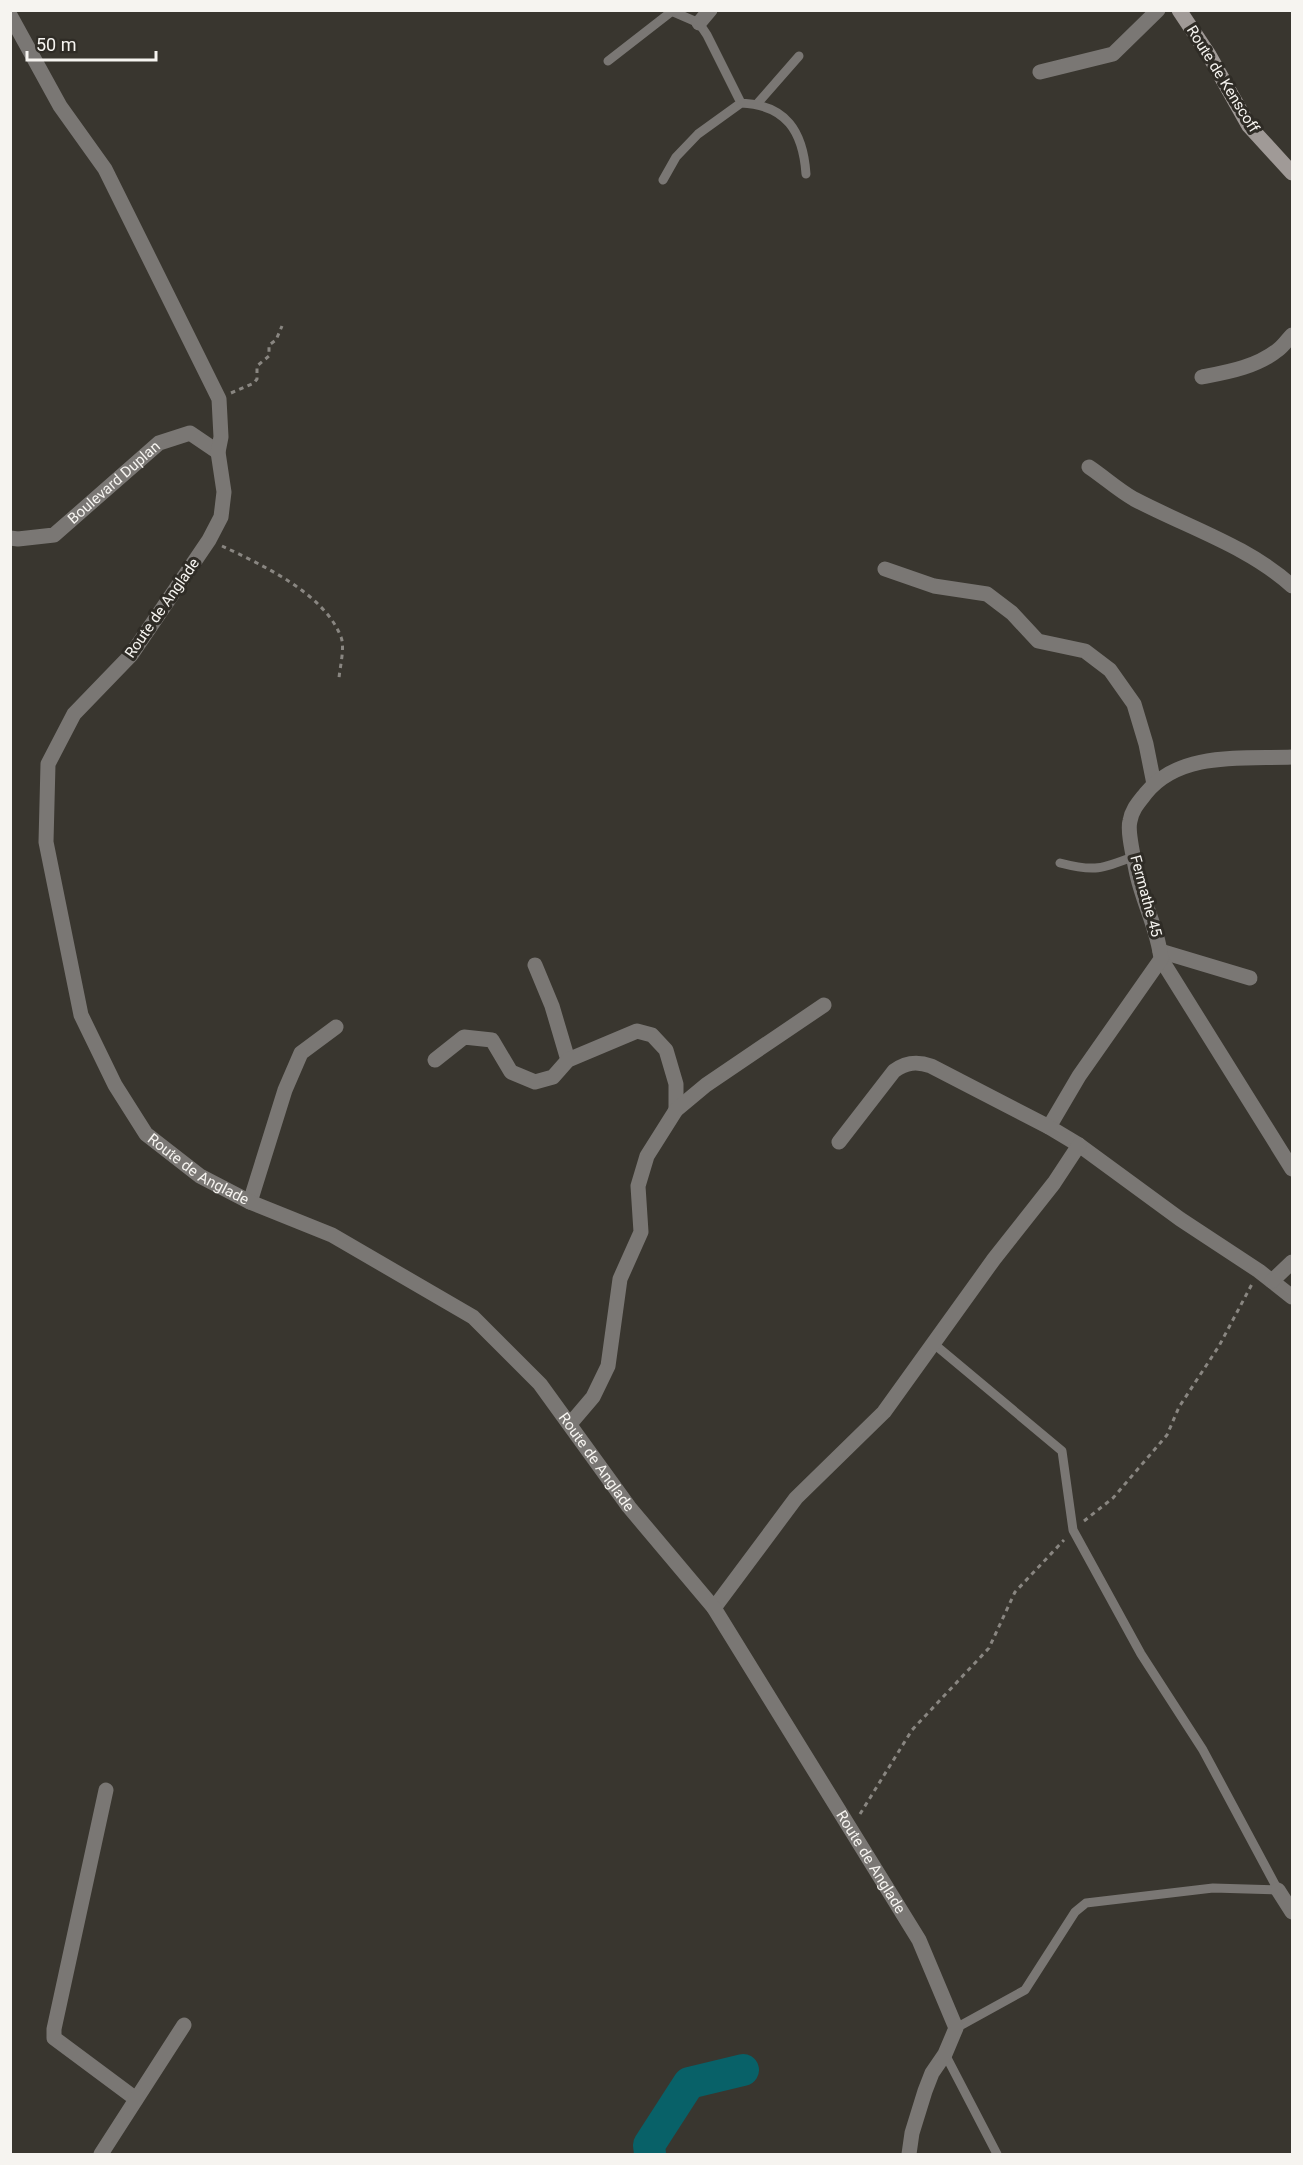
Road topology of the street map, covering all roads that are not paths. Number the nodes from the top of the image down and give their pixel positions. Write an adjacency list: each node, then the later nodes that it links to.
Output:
1 (710, 10): 6 (street)
2 (1158, 10): 9 (street)
3 (1179, 10): 12 (main road, Route de Kenscoff)
4 (670, 11): 6 (lane); 8 (lane)
5 (10, 15): 17 (street, Route de Anglade)
6 (699, 23): 10 (lane)
7 (799, 56): 11 (lane)
8 (608, 61)
9 (1040, 72)
10 (741, 103): 11 (lane); 14 (lane)
11 (757, 104): 13 (lane)
12 (1293, 172)
13 (806, 174)
14 (663, 180)
15 (1293, 335): 16 (street)
16 (1202, 377)
17 (218, 452): 19 (street, Boulevard Duplan); 38 (street, Route de Anglade)
18 (1089, 467): 21 (street)
19 (10, 538)
20 (885, 569): 23 (street)
21 (1293, 586)
22 (1293, 757): 23 (street, Fermathe 45)
23 (1154, 784): 24 (street, Fermathe 45)
24 (1135, 856): 25 (lane); 26 (street, Fermathe 45)
25 (1060, 863)
26 (1161, 955): 28 (street); 34 (street); 37 (street, Fermathe 45)
27 (535, 965): 32 (street)
28 (1250, 978)
29 (824, 1005): 33 (street)
30 (336, 1027): 38 (street)
31 (435, 1060): 32 (street)
32 (568, 1060): 33 (street)
33 (676, 1110): 43 (street)
34 (1049, 1127): 35 (street); 36 (street)
35 (839, 1142)
36 (1079, 1145): 40 (street); 42 (street)
37 (1293, 1169)
38 (250, 1202): 43 (street, Route de Anglade)
39 (1293, 1262): 40 (street)
40 (1272, 1281): 41 (street)
41 (1293, 1297)
42 (934, 1344): 44 (street); 46 (lane)
43 (570, 1424): 44 (street, Route de Anglade)
44 (714, 1608): 49 (street, Route de Anglade)
45 (106, 1790): 51 (street)
46 (1278, 1890): 47 (street); 49 (lane)
47 (1293, 1912)
48 (184, 2025): 51 (street)
49 (956, 2028): 50 (street)
50 (945, 2054): 53 (street); 54 (lane)
51 (136, 2099): 52 (street)
52 (101, 2154)
53 (909, 2154)
54 (997, 2154)

